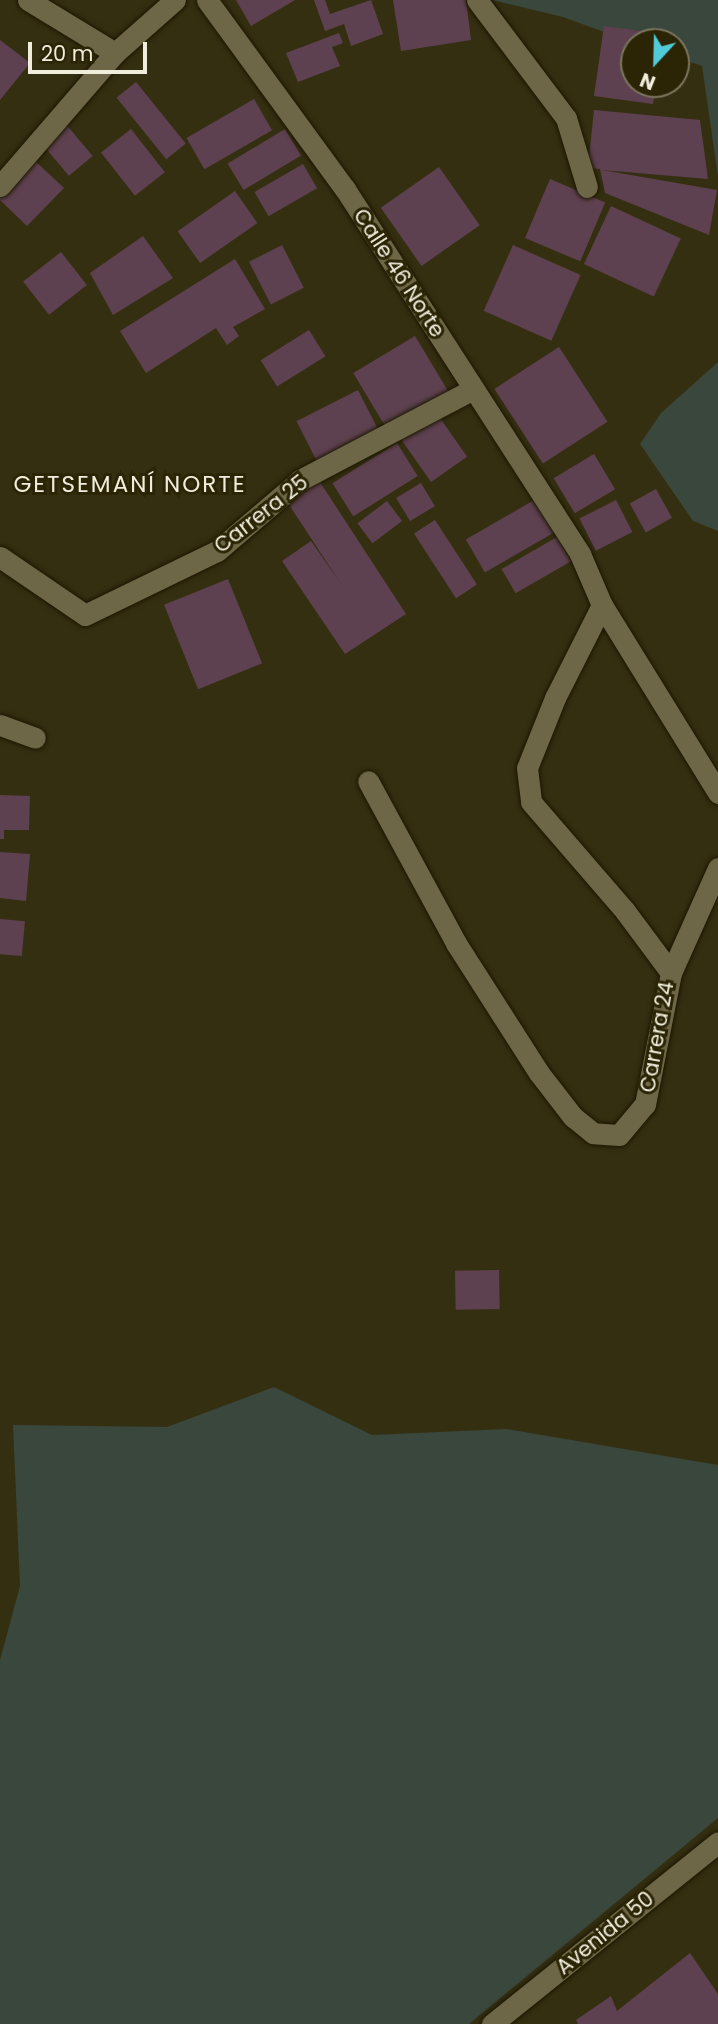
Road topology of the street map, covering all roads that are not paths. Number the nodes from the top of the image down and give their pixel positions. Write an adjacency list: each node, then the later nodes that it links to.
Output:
1 (28, 0): 5 (street)
2 (175, 0): 5 (street)
3 (207, 0): 8 (street, Calle 46 Norte)
4 (477, 0): 7 (street)
5 (115, 53): 6 (street)
6 (0, 186)
7 (587, 187)
8 (472, 389): 9 (street, Carrera 25); 10 (street, Calle 46 Norte)
9 (0, 558)
10 (602, 605): 14 (street); 16 (street, Carrera 24)
11 (0, 726): 12 (street)
12 (35, 738)
13 (369, 781): 16 (street, Carrera 24)
14 (718, 793)
15 (718, 868): 16 (street)
16 (671, 973)
17 (718, 1842): 18 (street, Avenida 50)
18 (492, 2024)

